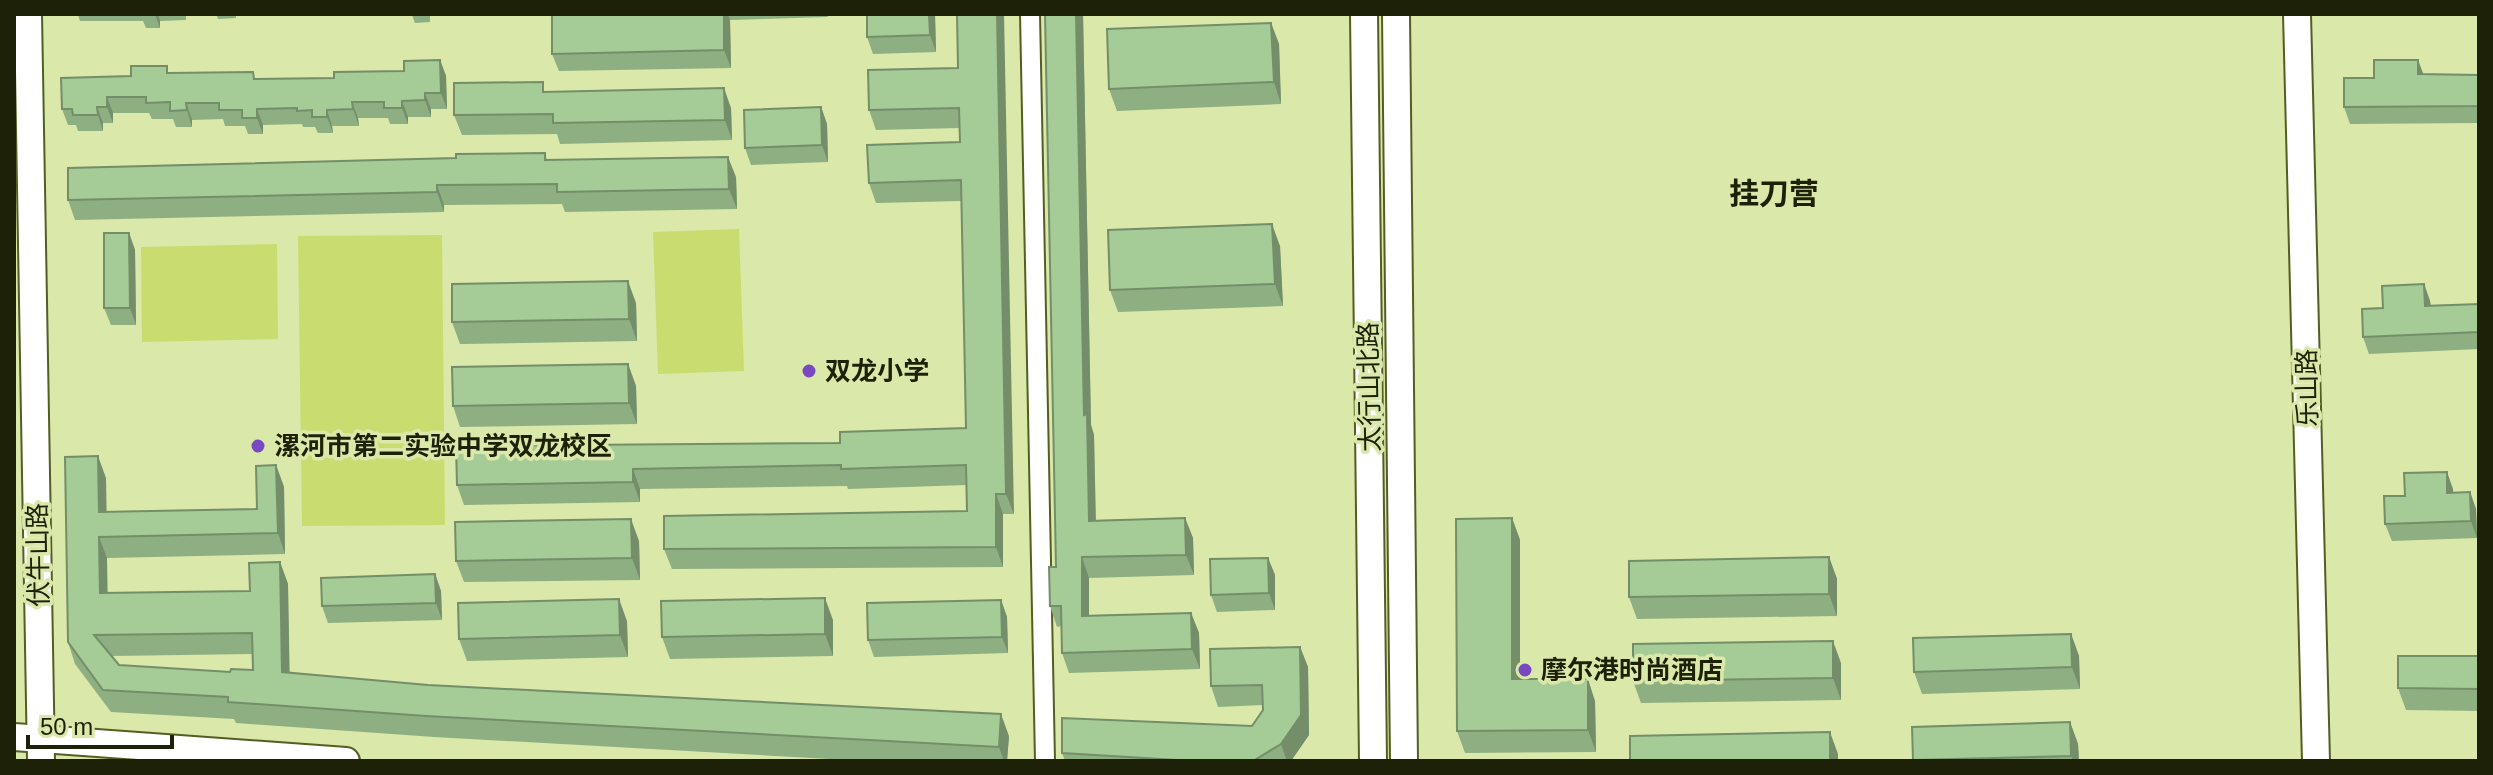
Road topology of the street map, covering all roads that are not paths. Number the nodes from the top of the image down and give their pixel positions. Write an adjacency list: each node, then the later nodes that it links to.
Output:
1 (28, 14): 7 (street, 伏牛山路)
2 (1030, 14): 9 (street)
3 (1364, 14): 10 (street, 太行山北路)
4 (1396, 14): 11 (street, 太行山北路)
5 (2297, 14): 12 (street, 乐山路)
6 (14, 737): 7 (street)
7 (41, 749): 8 (street)
8 (346, 761)
9 (1045, 761)
10 (1373, 761)
11 (1404, 761)
12 (2316, 761)

